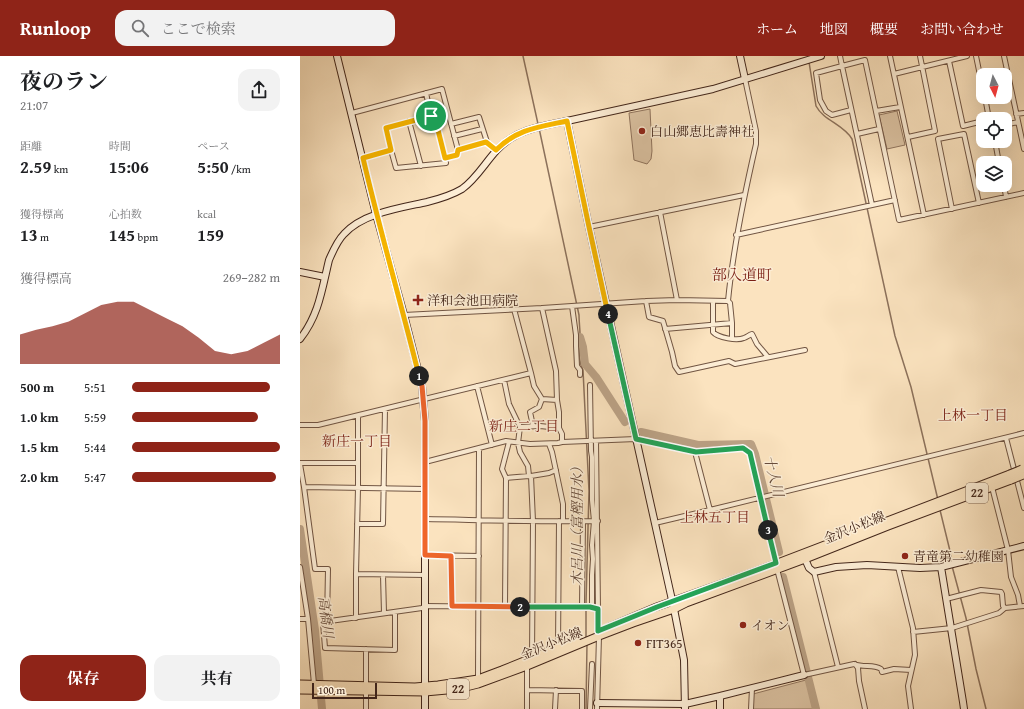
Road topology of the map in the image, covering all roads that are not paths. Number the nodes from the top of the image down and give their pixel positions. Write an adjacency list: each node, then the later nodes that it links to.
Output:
1 (337, 56): 20 (street)
2 (740, 56): 15 (street)
3 (821, 56): 15 (street)
4 (840, 56): 11 (street)
5 (890, 56): 14 (street)
6 (920, 56): 12 (street)
7 (967, 56): 10 (street)
8 (976, 56): 13 (street)
9 (1004, 56): 22 (street)
10 (949, 60): 12 (street); 27 (street)
11 (842, 66): 18 (street); 18 (street); 19 (street)
12 (922, 67): 14 (street); 34 (street)
13 (978, 68)
14 (894, 74): 17 (street)
15 (745, 79): 25 (street); 46 (street)
16 (426, 93): 20 (street); 23 (street); 29 (street)
17 (900, 106): 19 (street); 34 (street)
18 (851, 110): 32 (street)
19 (876, 111): 31 (street)
20 (352, 113): 41 (street)
21 (1024, 113): 22 (street)
22 (1016, 114): 26 (street)
23 (431, 116): 24 (street); 42 (street)
24 (409, 121): 38 (street); 43 (street)
25 (567, 121): 40 (street); 55 (street)
26 (1018, 122): 28 (street); 35 (street)
27 (976, 123)
28 (1012, 123)
29 (451, 124): 30 (street); 33 (street)
30 (482, 129): 33 (street); 36 (street)
31 (879, 129): 32 (street); 48 (street)
32 (856, 134): 50 (street)
33 (454, 136): 39 (street)
34 (908, 137): 54 (street)
35 (1023, 141): 37 (street)
36 (486, 142): 39 (street); 40 (street)
37 (1024, 149)
38 (391, 150): 41 (street); 43 (street)
39 (458, 150): 42 (street)
40 (496, 150): 53 (street)
41 (363, 158): 53 (street)
42 (445, 158): 43 (street)
43 (421, 166)
44 (1005, 192): 47 (street)
45 (1024, 193): 47 (street)
46 (744, 195): 52 (street); 56 (street)
47 (1006, 197): 49 (street)
48 (895, 200): 50 (street); 54 (street)
49 (979, 204): 51 (street); 51 (street)
50 (871, 205): 56 (street)
51 (952, 209): 54 (street)
52 (660, 212): 55 (street); 59 (street)
53 (376, 214): 58 (street); 67 (street)
54 (924, 215)
55 (589, 227): 63 (street)
56 (736, 235): 61 (street)
57 (300, 272): 58 (street)
58 (324, 277): 71 (street)
59 (678, 300): 60 (street); 62 (street)
60 (713, 301): 61 (street); 69 (street)
61 (728, 301): 68 (street)
62 (646, 302): 63 (street); 70 (street)
63 (606, 304): 64 (street); 91 (street)
64 (576, 306): 65 (street); 76 (street)
65 (542, 308): 66 (street); 82 (street)
66 (514, 309): 67 (street); 75 (street)
67 (404, 315): 81 (street)
68 (732, 323): 69 (street); 72 (street)
69 (713, 324): 70 (street); 72 (street)
70 (665, 329): 74 (street)
71 (300, 339)
72 (732, 339): 74 (street)
73 (805, 350): 74 (street)
74 (768, 357)
75 (531, 373): 77 (street); 80 (street)
76 (580, 375)
77 (504, 380): 79 (street); 87 (street)
78 (590, 385): 92 (street)
79 (477, 386): 81 (street); 98 (street)
80 (542, 399): 82 (street); 86 (street)
81 (423, 400): 83 (street); 101 (street)
82 (557, 400): 88 (street)
83 (385, 409): 84 (street); 113 (street)
84 (358, 416): 85 (street); 103 (street)
85 (300, 425)
86 (533, 426): 87 (street); 88 (street)
87 (520, 428): 96 (street)
88 (559, 428): 95 (street)
89 (1024, 433): 90 (street)
90 (1006, 438): 114 (street); 116 (street)
91 (636, 439): 93 (street); 100 (street); 125 (street)
92 (590, 441): 93 (street); 95 (street); 124 (street)
93 (596, 441): 124 (street)
94 (509, 442): 96 (street); 98 (street); 108 (street)
95 (562, 442): 97 (street)
96 (518, 443): 97 (street); 106 (street)
97 (549, 444): 104 (street)
98 (492, 445): 99 (street)
99 (479, 449): 101 (street); 119 (street)
100 (696, 452): 114 (street); 117 (street)
101 (425, 462): 112 (street)
102 (300, 463): 103 (street); 109 (street)
103 (358, 463): 111 (street)
104 (556, 470): 106 (street); 122 (street)
105 (1023, 472): 107 (main road, 金沢小松線 / 22, bridge)
106 (530, 476): 108 (street); 121 (street)
107 (1010, 477): 110 (main road, 金沢小松線 / 22); 115 (main road, 金沢小松線 / 22)
108 (506, 478): 120 (street)
109 (304, 487): 111 (street); 159 (street)
110 (992, 487): 115 (main road, 金沢小松線 / 22); 128 (street)
111 (358, 488): 113 (street); 126 (street)
112 (425, 488): 113 (street); 118 (street)
113 (383, 489): 126 (street)
114 (761, 497): 117 (street); 133 (street)
115 (940, 504): 132 (main road, 金沢小松線 / 22); 133 (main road, 金沢小松線 / 22)
116 (1024, 508)
117 (710, 510): 125 (street)
118 (425, 519): 119 (street); 129 (street)
119 (479, 520): 120 (street); 131 (street)
120 (506, 520): 121 (street); 147 (street)
121 (532, 521): 122 (street); 148 (street)
122 (561, 521): 123 (street); 149 (street)
123 (585, 521): 124 (street); 150 (street)
124 (594, 521): 151 (street); 153 (street)
125 (655, 523): 142 (street)
126 (357, 524): 138 (street)
127 (1024, 546): 128 (street)
128 (1008, 550): 134 (street); 146 (street)
129 (425, 555): 130 (street); 140 (street)
130 (451, 556): 131 (street); 144 (street)
131 (479, 556): 145 (street)
132 (805, 559): 133 (main road, 金沢小松線 / 22); 137 (street)
133 (777, 566): 142 (main road, 金沢小松線 / 22); 172 (street)
134 (941, 566): 136 (street); 141 (street)
135 (300, 567): 158 (street)
136 (898, 567): 137 (street); 161 (street)
137 (814, 572): 170 (street)
138 (356, 574): 139 (street); 156 (street)
139 (383, 575): 140 (street); 155 (street)
140 (425, 575): 143 (street)
141 (946, 599): 152 (street); 160 (street)
142 (673, 605): 162 (main road, 金沢小松線 / 22); 185 (street)
143 (425, 606): 144 (street); 154 (street); 178 (street)
144 (452, 606): 145 (street)
145 (478, 606): 147 (street); 173 (street)
146 (1022, 606): 152 (street)
147 (505, 607): 148 (street)
148 (532, 607): 149 (street); 166 (street)
149 (558, 607): 150 (street); 164 (street)
150 (584, 607): 151 (street)
151 (591, 608): 153 (street)
152 (1005, 608): 160 (street)
153 (598, 609): 162 (street)
154 (395, 612): 155 (street); 165 (street)
155 (384, 613): 156 (street)
156 (356, 618): 159 (street)
157 (300, 619): 158 (street)
158 (308, 619): 175 (street)
159 (327, 622): 165 (street)
160 (952, 628): 161 (street); 196 (street)
161 (912, 632): 171 (street)
162 (599, 634): 163 (main road, 金沢小松線 / 22); 183 (street)
163 (587, 638): 164 (main road, 金沢小松線 / 22); 169 (main road, 金沢小松線 / 22)
164 (558, 648): 166 (main road, 金沢小松線 / 22)
165 (366, 649): 176 (street)
166 (532, 658): 173 (main road, 金沢小松線 / 22)
167 (592, 664): 191 (street)
168 (854, 664): 170 (street); 171 (street); 194 (street)
169 (527, 666): 178 (main road, 金沢小松線 / 22); 180 (street)
170 (838, 667): 172 (street)
171 (911, 670): 195 (street)
172 (807, 675): 177 (street)
173 (478, 678): 178 (main road, 金沢小松線 / 22)
174 (300, 684): 175 (main road, 22)
175 (315, 686): 176 (main road, 金沢小松線 / 22); 179 (main road, 22)
176 (366, 688): 178 (main road, 金沢小松線 / 22); 186 (street)
177 (752, 688): 182 (street); 193 (street)
178 (425, 689): 187 (street)
179 (300, 690)
180 (527, 690): 181 (street); 188 (street)
181 (556, 690): 189 (street); 190 (street)
182 (720, 696): 185 (street); 192 (street)
183 (597, 706): 184 (street)
184 (650, 706): 185 (street)
185 (685, 706)
186 (366, 709)
187 (425, 709)
188 (527, 709)
189 (555, 709)
190 (582, 709)
191 (590, 709)
192 (720, 709)
193 (751, 709)
194 (865, 709)
195 (911, 709)
196 (964, 709)

